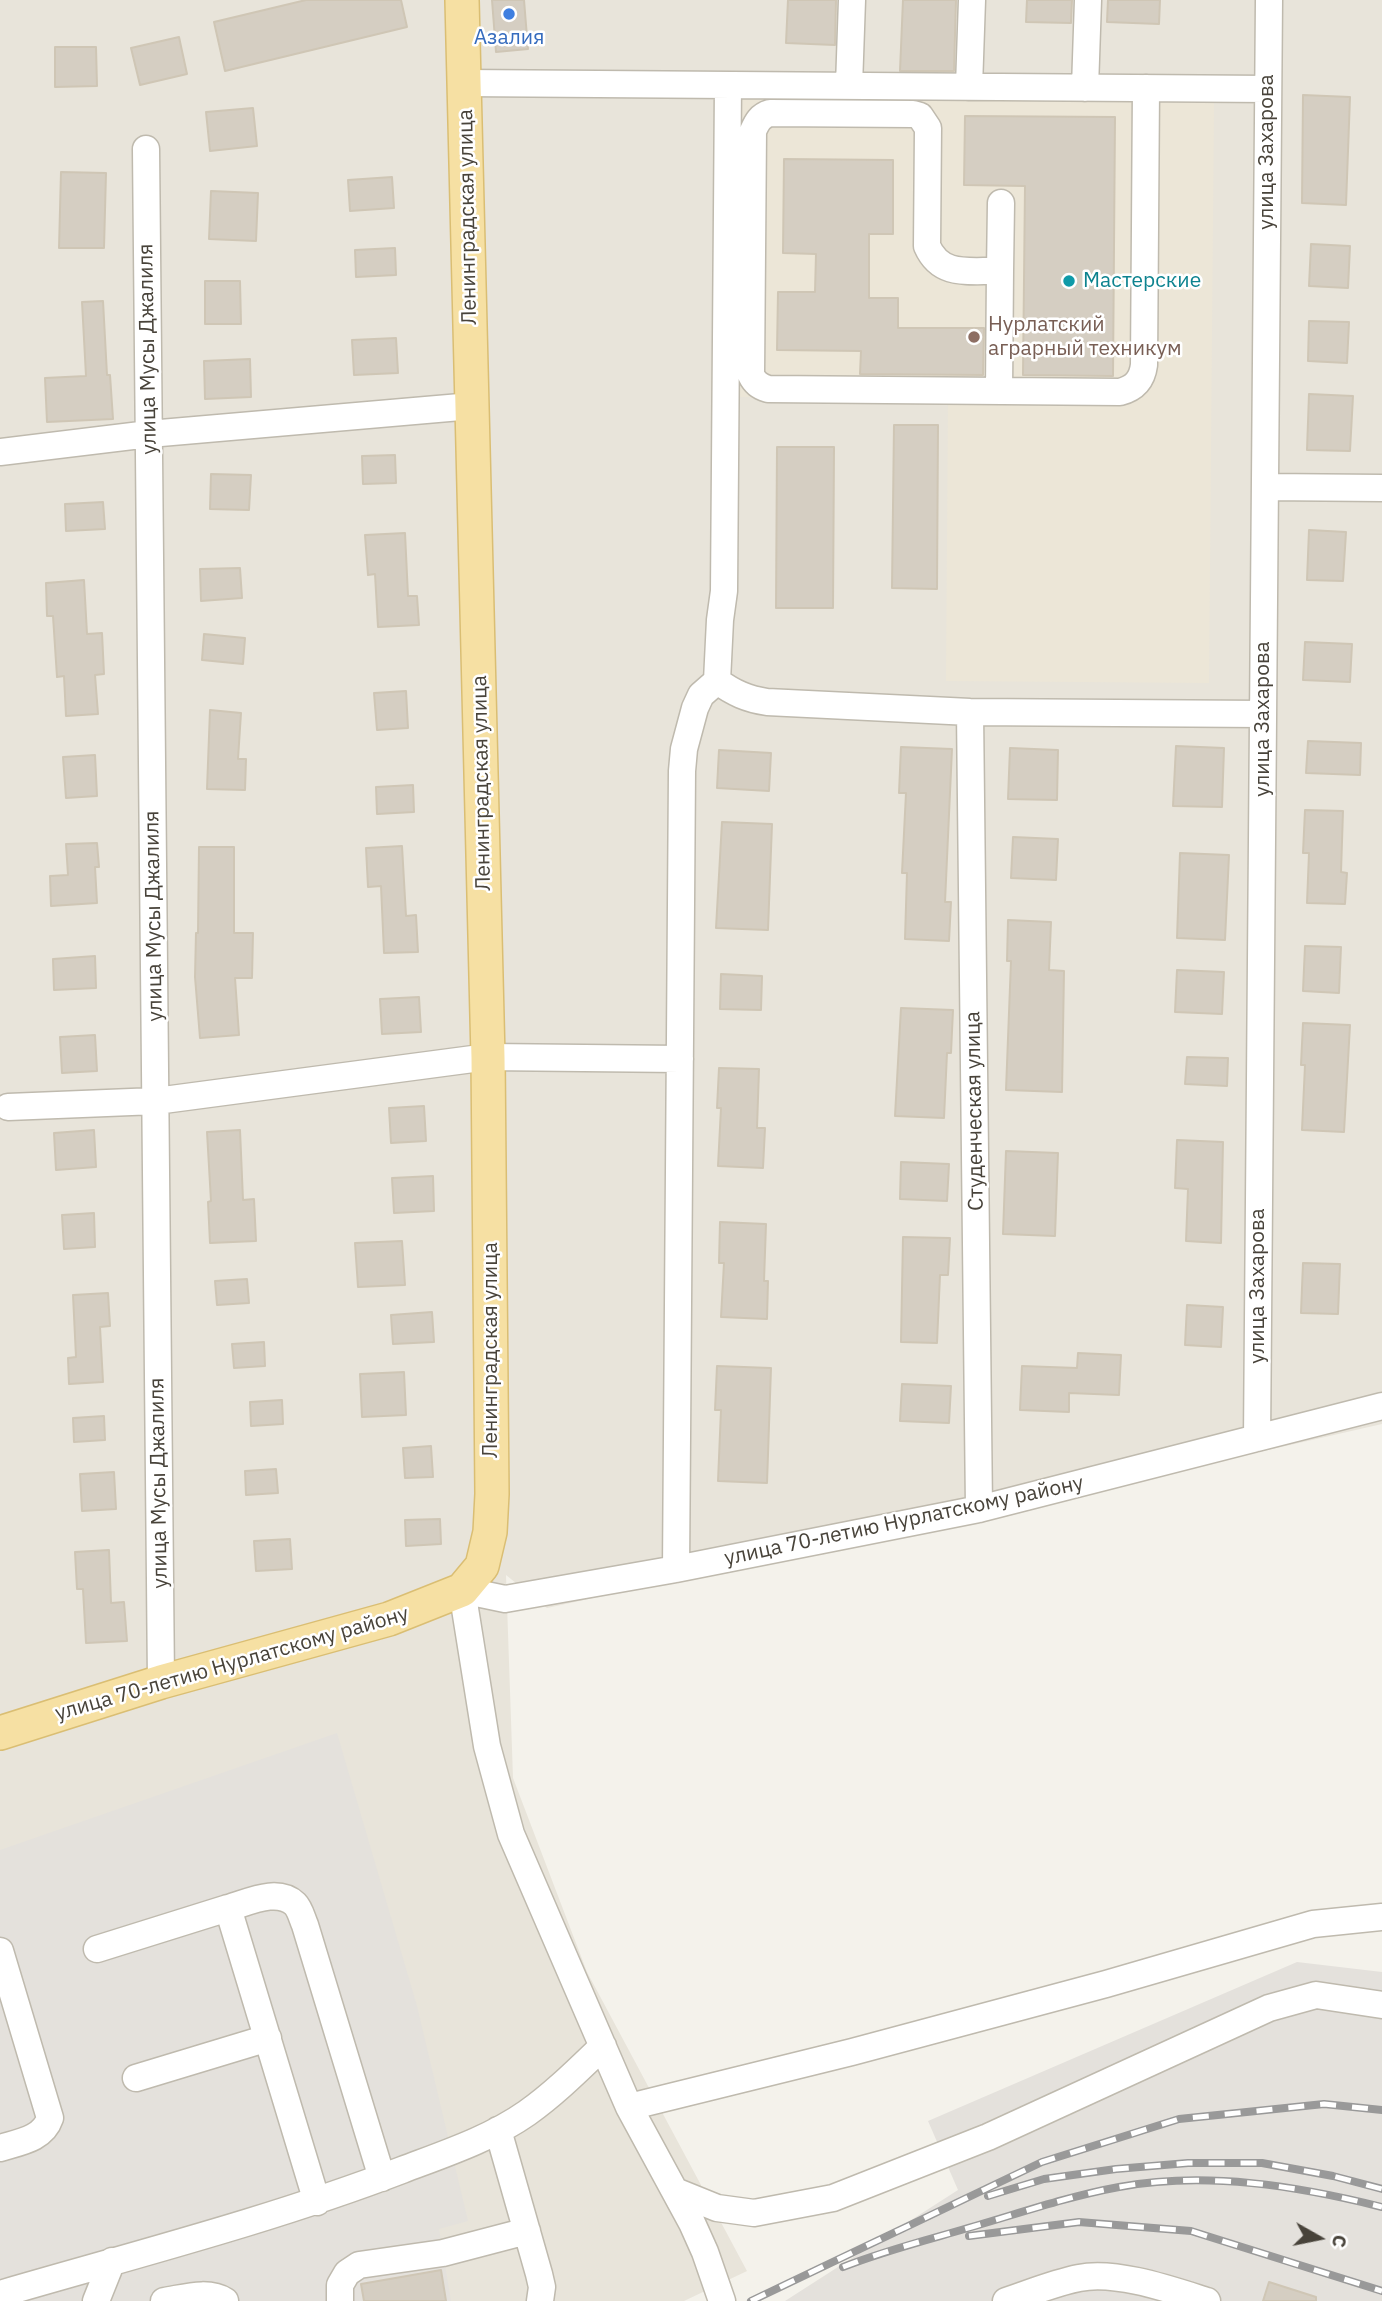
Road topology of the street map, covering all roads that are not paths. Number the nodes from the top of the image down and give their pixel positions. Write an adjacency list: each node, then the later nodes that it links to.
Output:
1 (462, 0): 6 (main road, Ленинградская улица)
2 (852, 0): 8 (street)
3 (972, 0): 9 (street)
4 (1088, 0): 10 (street)
5 (1269, 0): 12 (street, улица Захарова)
6 (464, 83): 7 (street); 18 (main road, Ленинградская улица)
7 (728, 85): 8 (street); 16 (street)
8 (849, 86): 9 (street)
9 (969, 87): 10 (street)
10 (1085, 88): 11 (street)
11 (1146, 88): 12 (street); 17 (street)
12 (1268, 89): 21 (street, улица Захарова)
13 (146, 149): 19 (street, улица Мусы Джалиля)
14 (1001, 203): 15 (street)
15 (1000, 271): 16 (street); 17 (street)
16 (739, 278): 17 (street); 23 (street)
17 (999, 391)
18 (472, 406): 19 (street); 26 (main road, Ленинградская улица)
19 (149, 434): 20 (street); 28 (street, улица Мусы Джалиля)
20 (0, 452)
21 (1265, 487): 22 (street); 25 (street, улица Захарова)
22 (1382, 488)
23 (718, 681): 24 (street); 27 (street)
24 (970, 712): 25 (street); 32 (street, Студенческая улица)
25 (1263, 714): 31 (street, улица Захарова)
26 (488, 1057): 27 (street); 28 (street); 34 (main road, Ленинградская улица)
27 (680, 1059): 33 (street)
28 (156, 1101): 29 (street); 35 (street, улица Мусы Джалиля)
29 (8, 1107)
30 (1382, 1406): 31 (street, улица 70-летию Нурлатскому району)
31 (1257, 1438): 32 (street, улица 70-летию Нурлатскому району)
32 (979, 1509): 33 (street, улица 70-летию Нурлатскому району)
33 (676, 1569): 34 (street, улица 70-летию Нурлатскому району)
34 (472, 1578): 35 (main road, улица 70-летию Нурлатскому району); 43 (street)
35 (161, 1682): 36 (main road, улица 70-летию Нурлатскому району)
36 (0, 1733)
37 (228, 1908): 39 (street); 42 (street); 48 (street)
38 (1382, 1917): 45 (street)
39 (97, 1949)
40 (0, 1951): 47 (street)
41 (1382, 2005): 49 (street)
42 (268, 2038): 44 (street); 50 (street)
43 (603, 2046): 45 (street); 46 (street)
44 (136, 2078)
45 (629, 2107): 49 (street)
46 (498, 2130): 48 (street); 51 (street)
47 (0, 2148)
48 (382, 2178): 50 (street)
49 (675, 2190): 59 (street)
50 (317, 2202): 52 (street)
51 (527, 2231): 57 (street); 58 (street)
52 (112, 2261): 53 (street); 54 (street)
53 (0, 2294)
54 (96, 2301)
55 (164, 2301): 56 (street)
56 (225, 2301)
57 (340, 2301)
58 (540, 2301)
59 (722, 2301)
60 (1006, 2301): 61 (street)
61 (1207, 2301)

